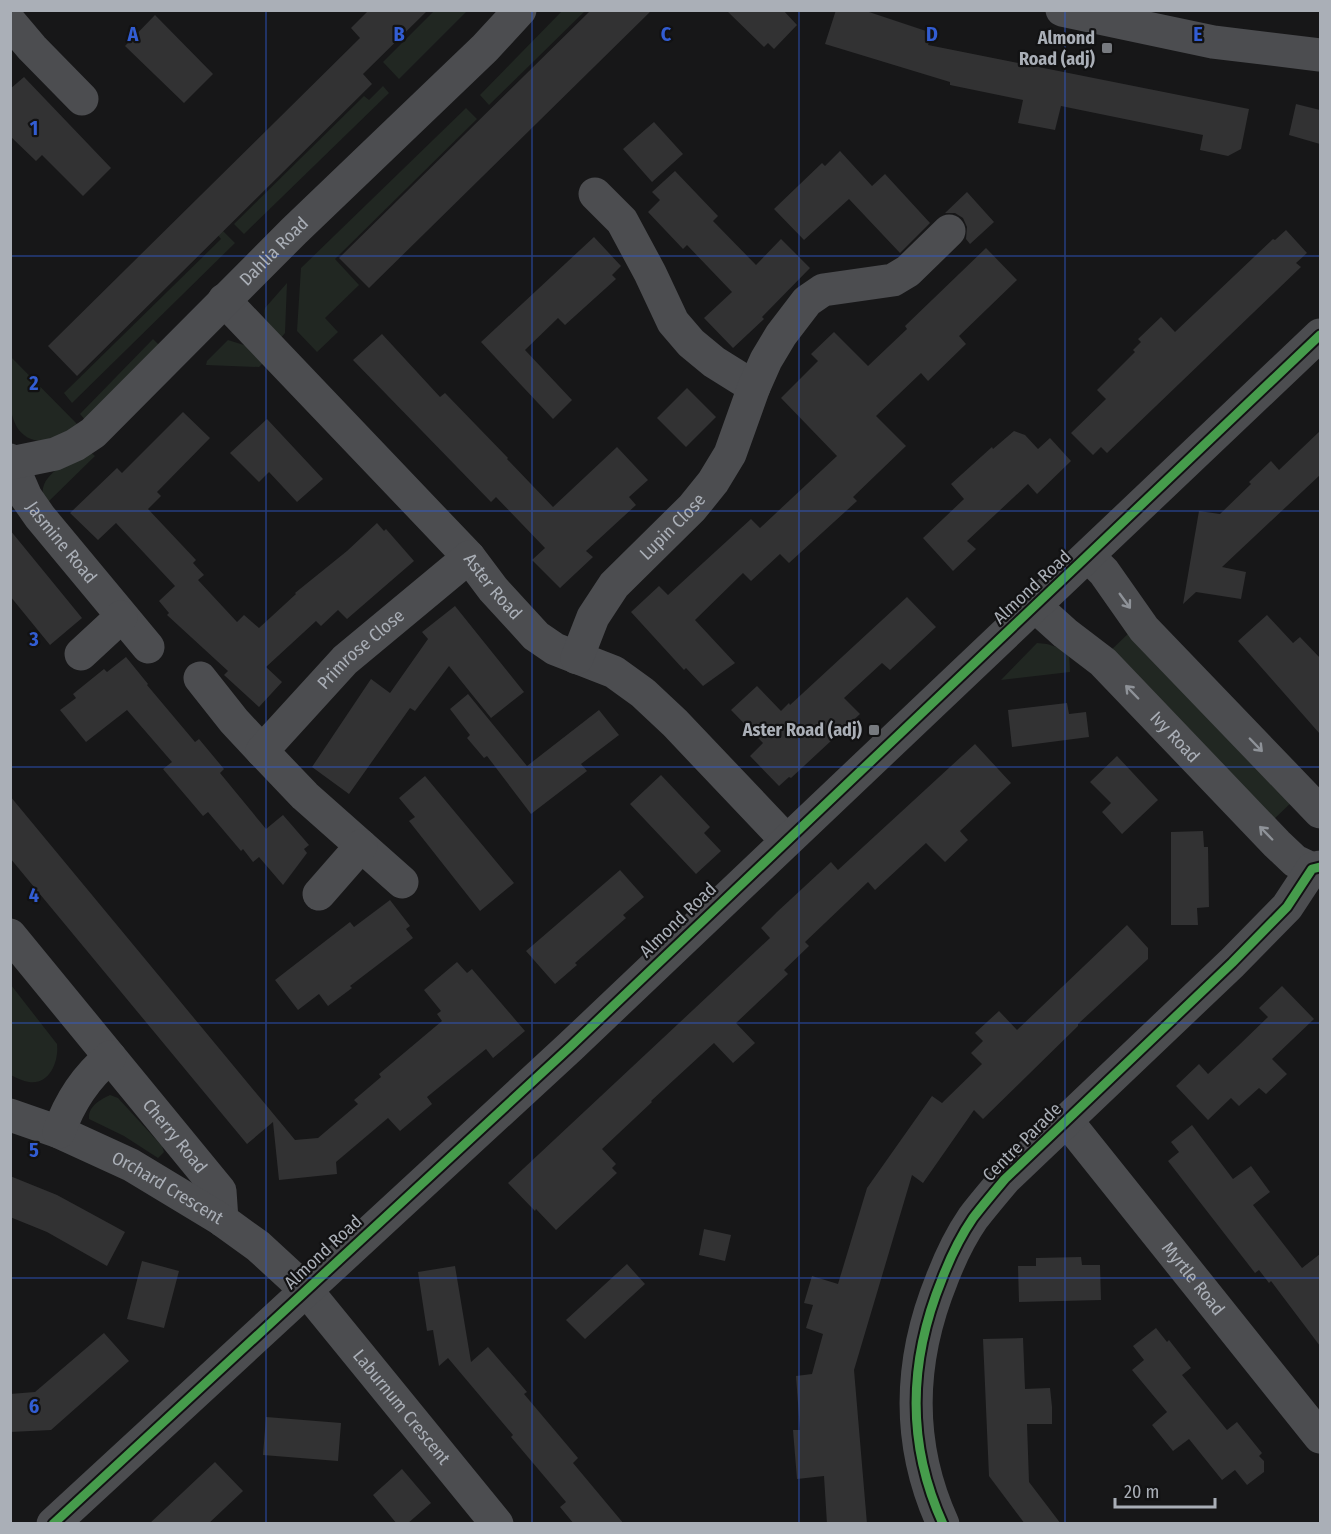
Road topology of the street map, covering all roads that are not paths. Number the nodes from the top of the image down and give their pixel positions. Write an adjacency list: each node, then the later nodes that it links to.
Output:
1 (520, 10): 8 (street, Dahlia Road)
2 (1062, 10): 4 (street)
3 (10, 22): 5 (street)
4 (1320, 56)
5 (82, 99)
6 (595, 194): 10 (street)
7 (949, 231): 10 (street, Lupin Close)
8 (224, 300): 11 (street, Dahlia Road); 13 (street, Aster Road)
9 (1320, 335): 12 (street, Almond Road)
10 (754, 387): 18 (street, Lupin Close)
11 (11, 462): 15 (street, Jasmine Road)
12 (1088, 556): 14 (street, Almond Road); 21 (street, one-way to 21)
13 (469, 557): 18 (street, Aster Road); 20 (street, Primrose Close)
14 (1035, 606): 22 (street, Almond Road); 24 (street, Ivy Road, one-way to 14)
15 (121, 617): 16 (street, Jasmine Road); 17 (street)
16 (148, 647)
17 (81, 654)
18 (577, 658): 22 (street, Aster Road)
19 (200, 678): 20 (street)
20 (262, 752): 23 (street)
21 (1320, 812)
22 (786, 840): 33 (street, Almond Road)
23 (361, 846): 25 (street); 26 (street)
24 (1316, 868): 30 (street, Centre Parade)
25 (402, 882)
26 (319, 894)
27 (10, 935): 28 (street, Cherry Road)
28 (110, 1057): 31 (street); 32 (street, Cherry Road)
29 (10, 1115): 31 (street, Orchard Crescent)
30 (1067, 1121): 34 (street, Myrtle Road); 37 (street, Centre Parade)
31 (59, 1132): 32 (street, Orchard Crescent)
32 (222, 1220): 33 (street, Orchard Crescent)
33 (307, 1291): 35 (street, Laburnum Crescent); 36 (street, Almond Road)
34 (1320, 1437)
35 (490, 1521)
36 (52, 1524)
37 (943, 1524)

